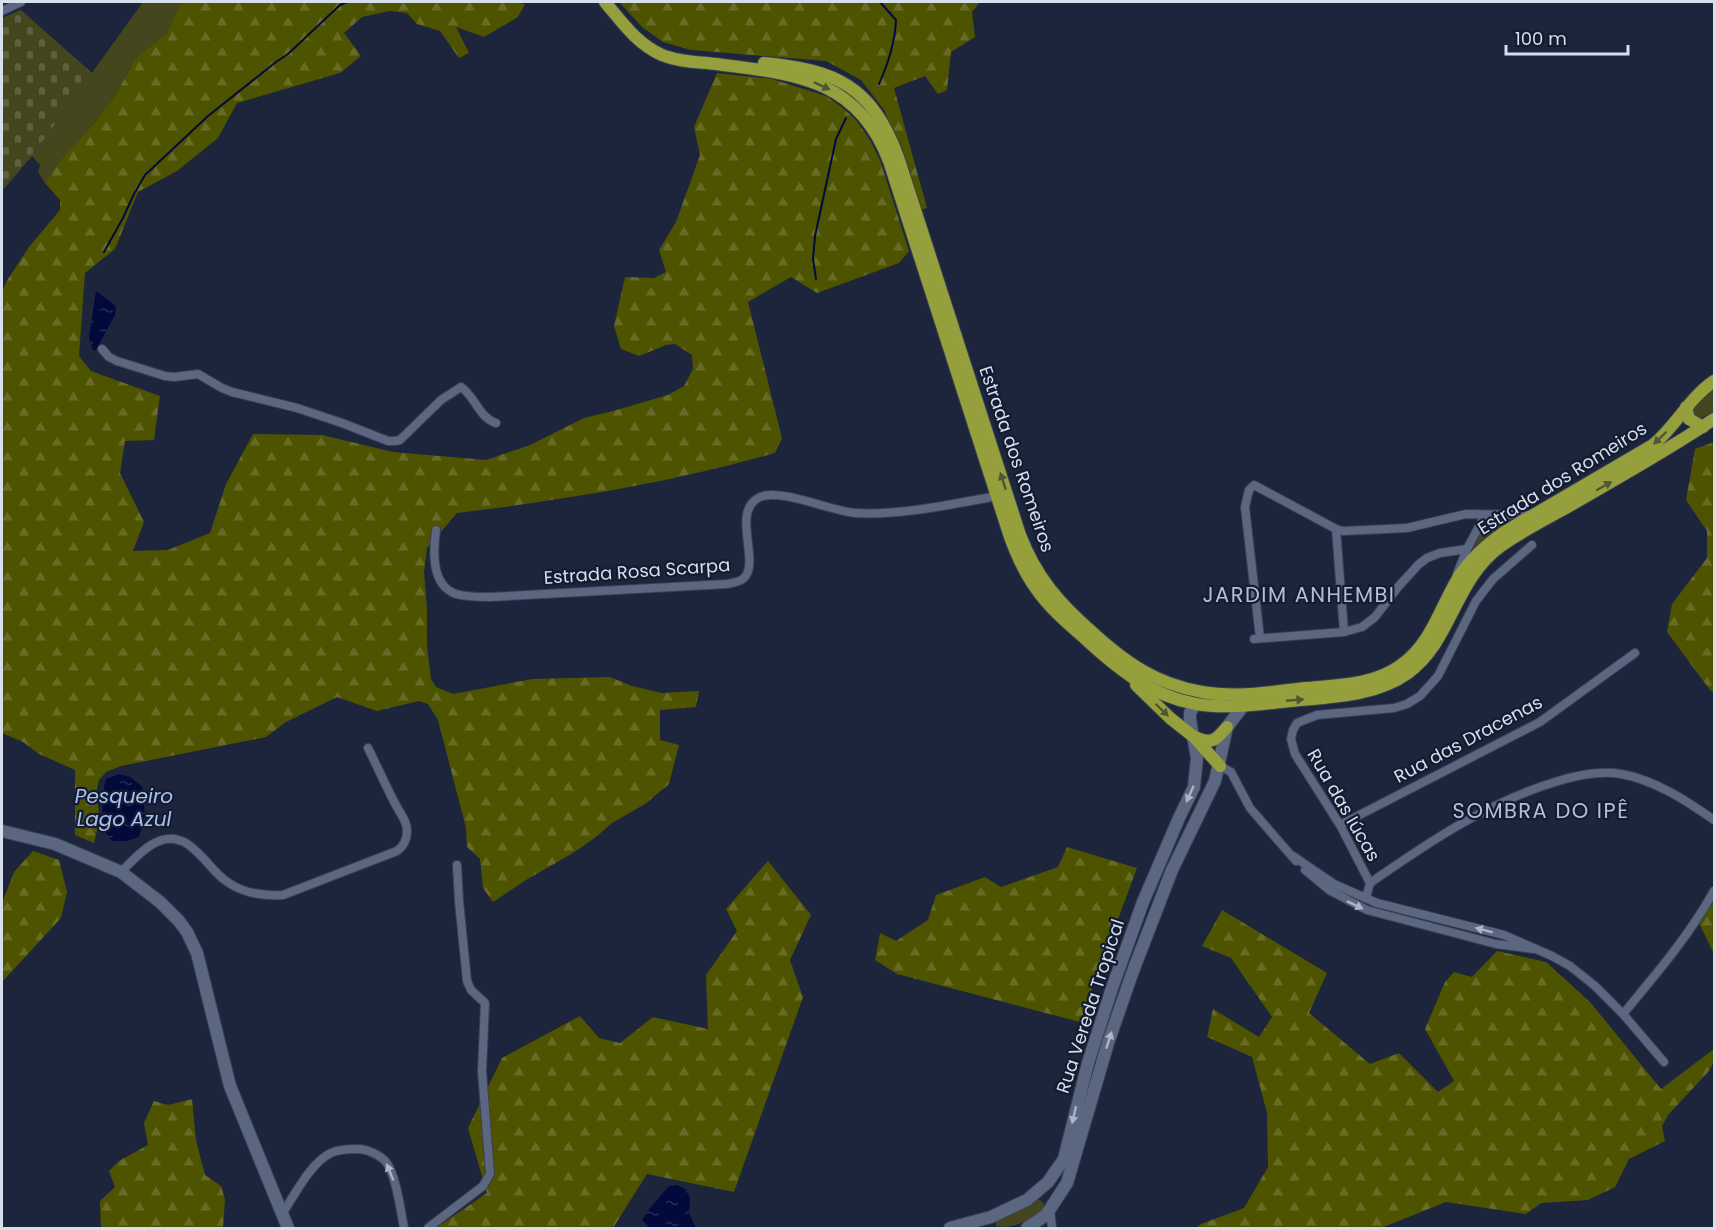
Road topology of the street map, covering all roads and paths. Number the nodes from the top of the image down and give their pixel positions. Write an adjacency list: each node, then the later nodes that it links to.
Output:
1 (21, 2): 3 (street)
2 (605, 2): 4 (main road, Estrada dos Romeiros)
3 (2, 10)
4 (704, 63): 11 (main road, Estrada dos Romeiros, one-way to 11); 22 (main road, Estrada dos Romeiros, one-way to 4)
5 (102, 349): 9 (street)
6 (1714, 381): 7 (main road, Estrada dos Romeiros)
7 (1686, 407): 10 (main road); 13 (main road, Estrada dos Romeiros, one-way to 13)
8 (1714, 419): 10 (main road, Estrada dos Romeiros)
9 (496, 423)
10 (1703, 427): 22 (main road, Estrada dos Romeiros, one-way to 10)
11 (997, 496): 15 (street, Estrada Rosa Scarpa); 21 (main road, Estrada dos Romeiros)
12 (1485, 515): 13 (street); 14 (street); 17 (street)
13 (1533, 515): 18 (main road, Estrada dos Romeiros)
14 (1336, 529): 19 (street); 19 (street)
15 (436, 530)
16 (1532, 545): 29 (street, Rua das Iúcas)
17 (1467, 549): 18 (street); 19 (street)
18 (1452, 589): 22 (main road, Estrada dos Romeiros)
19 (1344, 632)
20 (1635, 653): 29 (street, Rua das Dracenas)
21 (1120, 669): 23 (main road, Estrada dos Romeiros); 25 (main road, one-way to 25)
22 (1241, 700): 23 (main road, Estrada dos Romeiros); 24 (street)
23 (1195, 704): 25 (street, Rua Vereda Tropical)
24 (1227, 728): 25 (main road); 27 (street, Rua Vereda Tropical)
25 (1194, 737): 27 (main road); 40 (street, Rua Vereda Tropical, one-way to 40)
26 (368, 748): 33 (street)
27 (1220, 766): 31 (street); 43 (street, Rua Vereda Tropical, one-way to 27)
28 (1714, 820): 34 (street)
29 (1340, 825): 34 (street, Rua das Iúcas)
30 (2, 831): 33 (street)
31 (1293, 856): 36 (street); 37 (street, one-way to 37)
32 (457, 865): 48 (street)
33 (121, 872): 42 (street)
34 (1370, 883): 36 (street, Rua das Iúcas)
35 (1714, 891): 38 (street)
36 (1366, 898): 37 (street)
37 (1397, 913): 38 (street)
38 (1623, 1014): 39 (street)
39 (1664, 1062)
40 (1040, 1190): 43 (street); 45 (street, Rua Vereda Tropical)
41 (296, 1193): 42 (street); 44 (street); 47 (street, one-way to 41)
42 (276, 1201): 44 (street)
43 (1050, 1210): 50 (street, Rua Vereda Tropical); 51 (street)
44 (282, 1214): 46 (street)
45 (990, 1223): 49 (street, Rua Vereda Tropical)
46 (288, 1228)
47 (404, 1228)
48 (428, 1228)
49 (950, 1228)
50 (1027, 1228)
51 (1052, 1228)

